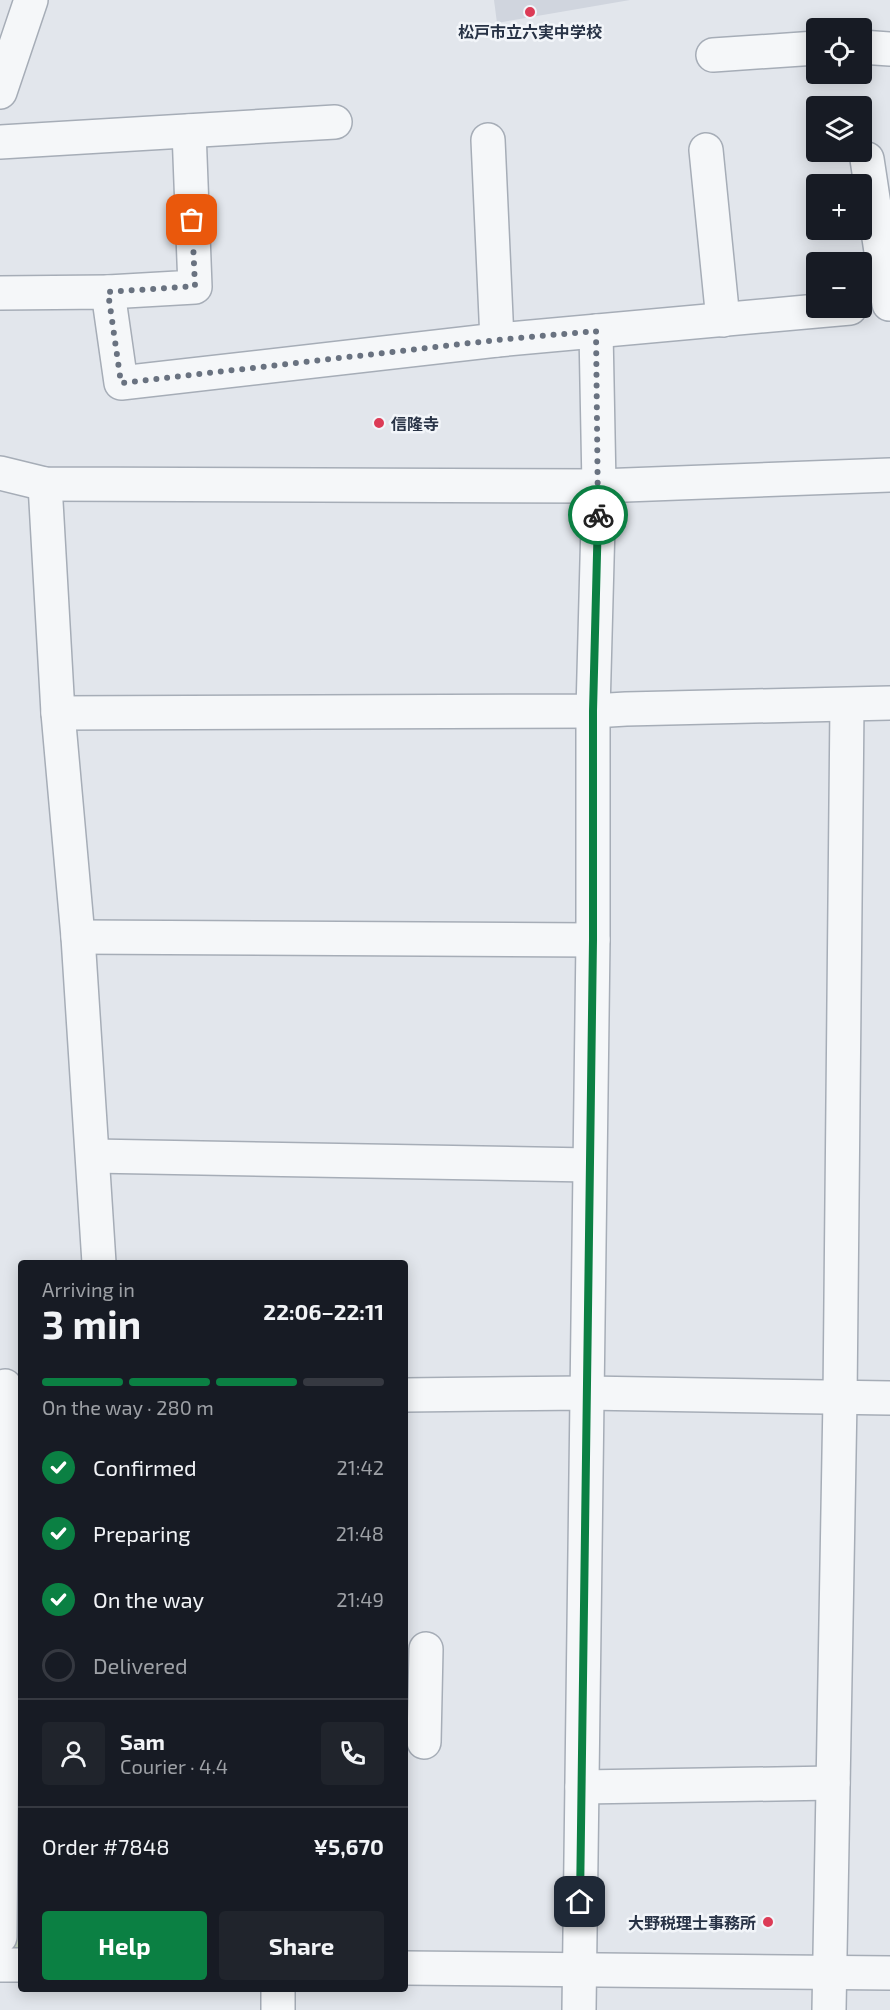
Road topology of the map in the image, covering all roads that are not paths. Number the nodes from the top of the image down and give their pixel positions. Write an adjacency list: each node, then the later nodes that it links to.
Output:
1 (31, 0): 6 (street)
2 (872, 47): 4 (street)
3 (806, 49): 5 (street)
4 (890, 49)
5 (713, 55)
6 (0, 92)
7 (334, 122): 8 (street)
8 (189, 131): 10 (street); 13 (street)
9 (488, 141): 20 (street)
10 (0, 142)
11 (706, 150): 18 (street)
12 (867, 162): 15 (street)
13 (108, 292): 14 (street); 20 (street)
14 (0, 293)
15 (890, 304): 16 (street)
16 (872, 305)
17 (806, 312): 18 (street)
18 (723, 320): 19 (street)
19 (596, 331): 20 (street); 24 (street)
20 (497, 340)
21 (0, 474): 23 (street)
22 (890, 475): 24 (street)
23 (45, 484): 24 (street); 28 (street)
24 (599, 486): 27 (street)
25 (890, 704): 26 (street)
26 (847, 705): 27 (street); 38 (street)
27 (593, 711): 28 (street); 30 (street)
28 (58, 713): 29 (street)
29 (78, 937): 30 (street); 31 (street)
30 (593, 940): 32 (street)
31 (93, 1156): 32 (street); 33 (street)
32 (589, 1165): 35 (street)
33 (99, 1260)
34 (9, 1386): 44 (street)
35 (586, 1393): 36 (street); 38 (street); 43 (street)
36 (408, 1395)
37 (890, 1398): 38 (street)
38 (840, 1399): 42 (street)
39 (426, 1649): 40 (street)
40 (414, 1695): 41 (street)
41 (424, 1742)
42 (832, 1783): 43 (street); 49 (street)
43 (582, 1787): 48 (street)
44 (0, 1936)
45 (0, 1965): 46 (street)
46 (18, 1965)
47 (408, 1968): 48 (street)
48 (580, 1970): 49 (street); 53 (street)
49 (829, 1972): 50 (street); 54 (street)
50 (890, 1973)
51 (278, 1992): 52 (street)
52 (278, 2010)
53 (579, 2010)
54 (829, 2010)

